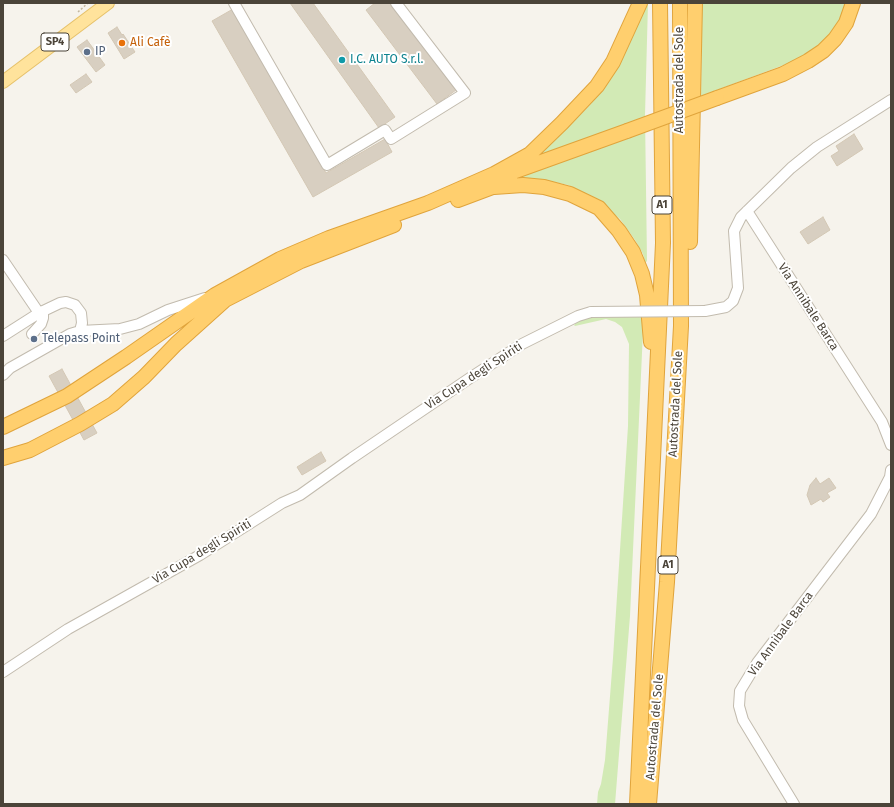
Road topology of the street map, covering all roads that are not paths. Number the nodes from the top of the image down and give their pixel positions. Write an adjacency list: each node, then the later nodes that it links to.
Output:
1 (108, 3): 9 (main road, SP4)
2 (234, 3): 3 (street)
3 (396, 3)
4 (640, 3): 13 (highway)
5 (660, 3): 23 (highway, Autostrada del Sole / A1)
6 (680, 3): 18 (highway, Autostrada del Sole / A1)
7 (695, 3): 18 (highway)
8 (853, 3): 11 (highway, bridge)
9 (3, 82)
10 (891, 100): 14 (street, Via Cupa degli Spiriti)
11 (517, 172): 12 (highway); 13 (highway)
12 (490, 188): 23 (highway); 26 (highway)
13 (458, 190): 16 (highway)
14 (747, 211): 25 (street, Via Annibale Barca); 28 (street, Via Cupa degli Spiriti, bridge)
15 (3, 260): 17 (street)
16 (215, 294): 19 (street); 24 (highway)
17 (41, 312): 19 (street); 20 (street); 21 (street)
18 (681, 326): 30 (highway, Autostrada del Sole / A1)
19 (80, 331): 22 (street)
20 (32, 334)
21 (3, 336)
22 (3, 376)
23 (655, 407): 29 (highway, Autostrada del Sole / A1)
24 (3, 427)
25 (891, 445)
26 (3, 458)
27 (891, 470): 31 (street, Via Annibale Barca)
28 (3, 672)
29 (637, 804)
30 (649, 804)
31 (794, 804)

